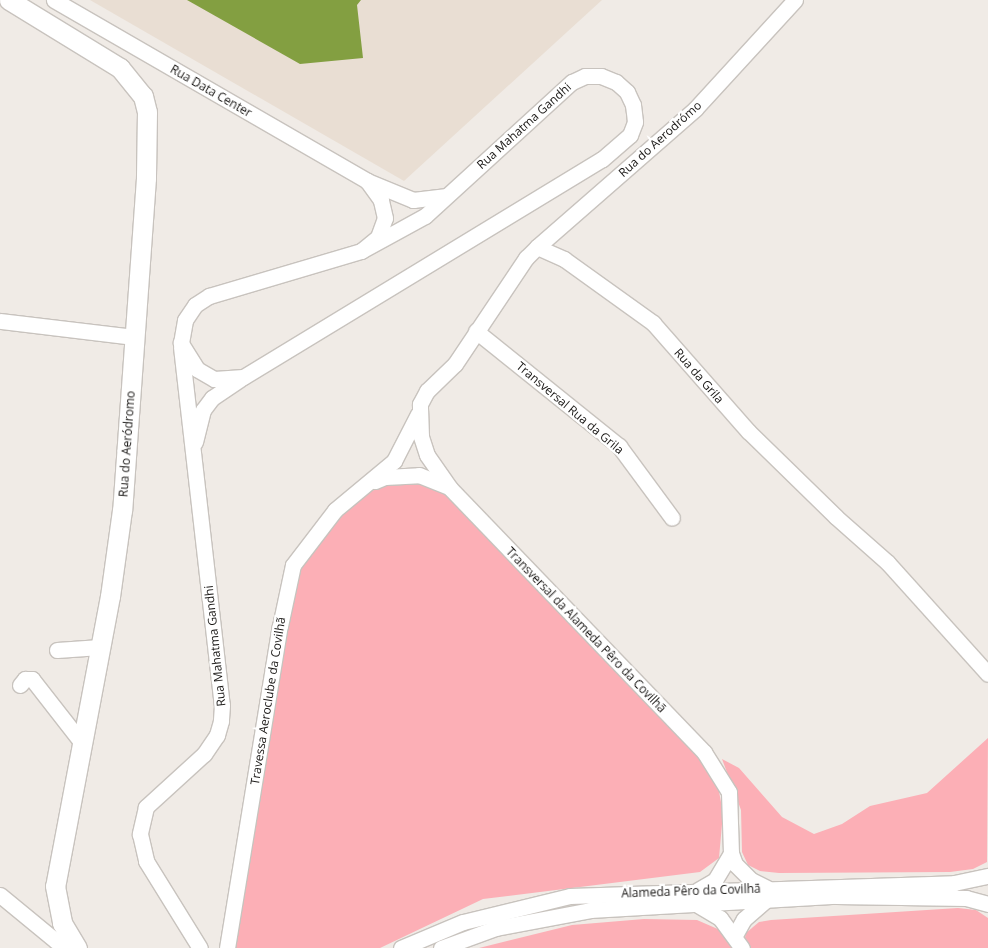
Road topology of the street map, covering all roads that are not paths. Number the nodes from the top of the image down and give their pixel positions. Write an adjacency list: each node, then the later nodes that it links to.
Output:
1 (9, 0): 10 (main road, Rua do Aeródromo)
2 (54, 0): 4 (street, Rua Data Center)
3 (796, 0): 6 (street, Rua do Aerodrómo)
4 (367, 181): 5 (street, Rua Data Center); 7 (street, Rua Data Center)
5 (449, 194): 7 (street, Rua Mahatma Gandhi); 12 (street, Rua Mahatma Gandhi)
6 (537, 247): 9 (street); 21 (street, Rua da Grila)
7 (361, 251): 11 (street, Rua Mahatma Gandhi)
8 (0, 321): 10 (street)
9 (476, 331): 13 (street); 18 (street, Transversal Rua da Grila)
10 (135, 337): 19 (main road, Rua do Aeródromo)
11 (181, 343): 12 (street); 14 (street, Rua Mahatma Gandhi)
12 (240, 379): 14 (street, Rua Mahatma Gandhi)
13 (419, 413): 15 (street, Transversal da Alameda Pêro da Covilhã); 16 (street, Travessa Aeroclube da Covilhã)
14 (194, 448): 33 (street, Rua Mahatma Gandhi)
15 (427, 455): 16 (street); 17 (street, Transversal da Alameda Pêro da Covilhã)
16 (398, 468): 17 (street); 34 (street, Travessa Aeroclube da Covilhã)
17 (450, 488): 24 (street, Transversal da Alameda Pêro da Covilhã)
18 (672, 518)
19 (100, 647): 20 (street); 23 (main road, Rua do Aeródromo)
20 (57, 650)
21 (988, 674)
22 (20, 685): 23 (street)
23 (82, 743): 32 (main road, Rua do Aeródromo)
24 (731, 853): 26 (street, Transversal da Alameda Pêro da Covilhã); 28 (street)
25 (988, 876): 26 (street, Alameda Pêro da Covilhã)
26 (767, 894): 28 (street, Alameda Pêro da Covilhã); 29 (street, Alameda Pêro da Covilhã); 30 (street)
27 (0, 895): 31 (street)
28 (696, 897): 30 (street); 35 (street, Alameda Pêro da Covilhã); 36 (street, Alameda Pêro da Covilhã)
29 (988, 904)
30 (738, 942)
31 (72, 948)
32 (77, 948)
33 (200, 948)
34 (227, 948)
35 (401, 948)
36 (441, 948)

